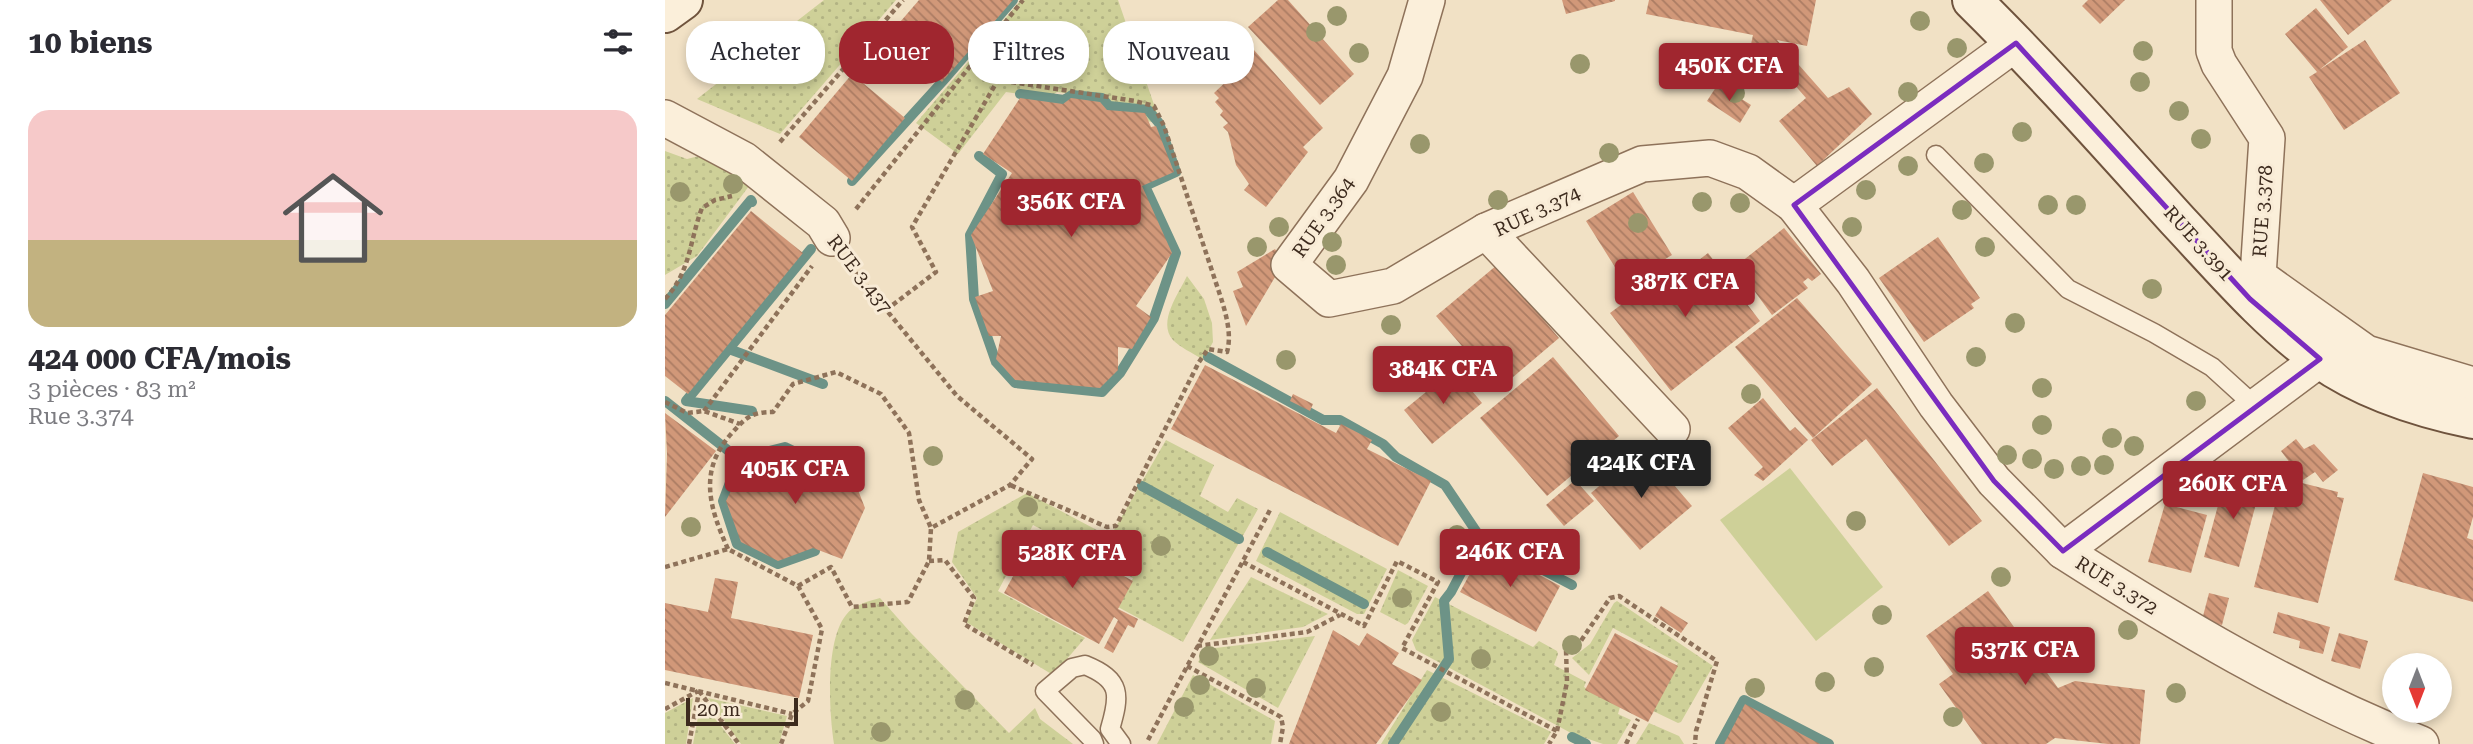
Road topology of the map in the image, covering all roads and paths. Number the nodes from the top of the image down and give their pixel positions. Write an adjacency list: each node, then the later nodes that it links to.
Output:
1 (684, 0): 7 (main road)
2 (903, 0): 11 (path)
3 (1023, 0): 14 (path)
4 (1427, 0): 13 (street, RUE 3.364)
5 (1972, 0): 8 (main road, RUE 3.391)
6 (2214, 0): 18 (street, RUE 3.378)
7 (665, 13)
8 (2016, 43): 12 (street); 17 (main road, RUE 3.391)
9 (665, 118): 11 (street, RUE 3.437)
10 (1936, 155): 20 (lane)
11 (756, 169): 14 (street, RUE 3.437); 15 (path)
12 (1794, 205): 13 (street, RUE 3.374); 29 (street, RUE 3.374)
13 (1486, 231): 24 (street, RUE 3.374)
14 (832, 238): 16 (path, RUE 3.437); 21 (path)
15 (665, 299)
16 (886, 310): 25 (path, RUE 3.437); 25 (path)
17 (2320, 359): 20 (street, RUE 3.372); 22 (main road, RUE 3.391)
18 (2473, 385)
19 (665, 402): 21 (path)
20 (2256, 407): 29 (street, RUE 3.372)
21 (704, 411): 23 (path)
22 (2473, 419)
23 (740, 424): 27 (path); 28 (path)
24 (1672, 429)
25 (1010, 485): 27 (path)
26 (1270, 510): 31 (path)
27 (931, 528): 30 (path)
28 (728, 549): 32 (path); 33 (path)
29 (2063, 551): 54 (street, RUE 3.372)
30 (929, 561): 33 (path); 37 (path)
31 (1243, 562): 34 (path); 35 (path)
32 (665, 568)
33 (798, 586): 41 (path)
34 (1341, 614): 35 (path); 43 (path)
35 (1197, 646): 36 (path)
36 (1187, 666): 44 (path); 50 (path)
37 (1058, 680): 48 (lane); 49 (lane)
38 (665, 683): 39 (path)
39 (699, 691): 40 (path); 41 (path); 45 (path); 46 (path)
40 (665, 709)
41 (792, 714): 47 (path)
42 (1638, 719): 52 (path)
43 (1556, 731): 51 (path); 53 (path)
44 (1146, 743)
45 (689, 744)
46 (739, 744)
47 (781, 744)
48 (1094, 744)
49 (1121, 744)
50 (1280, 744)
51 (1549, 744)
52 (1626, 744)
53 (1695, 744)
54 (2421, 744)

